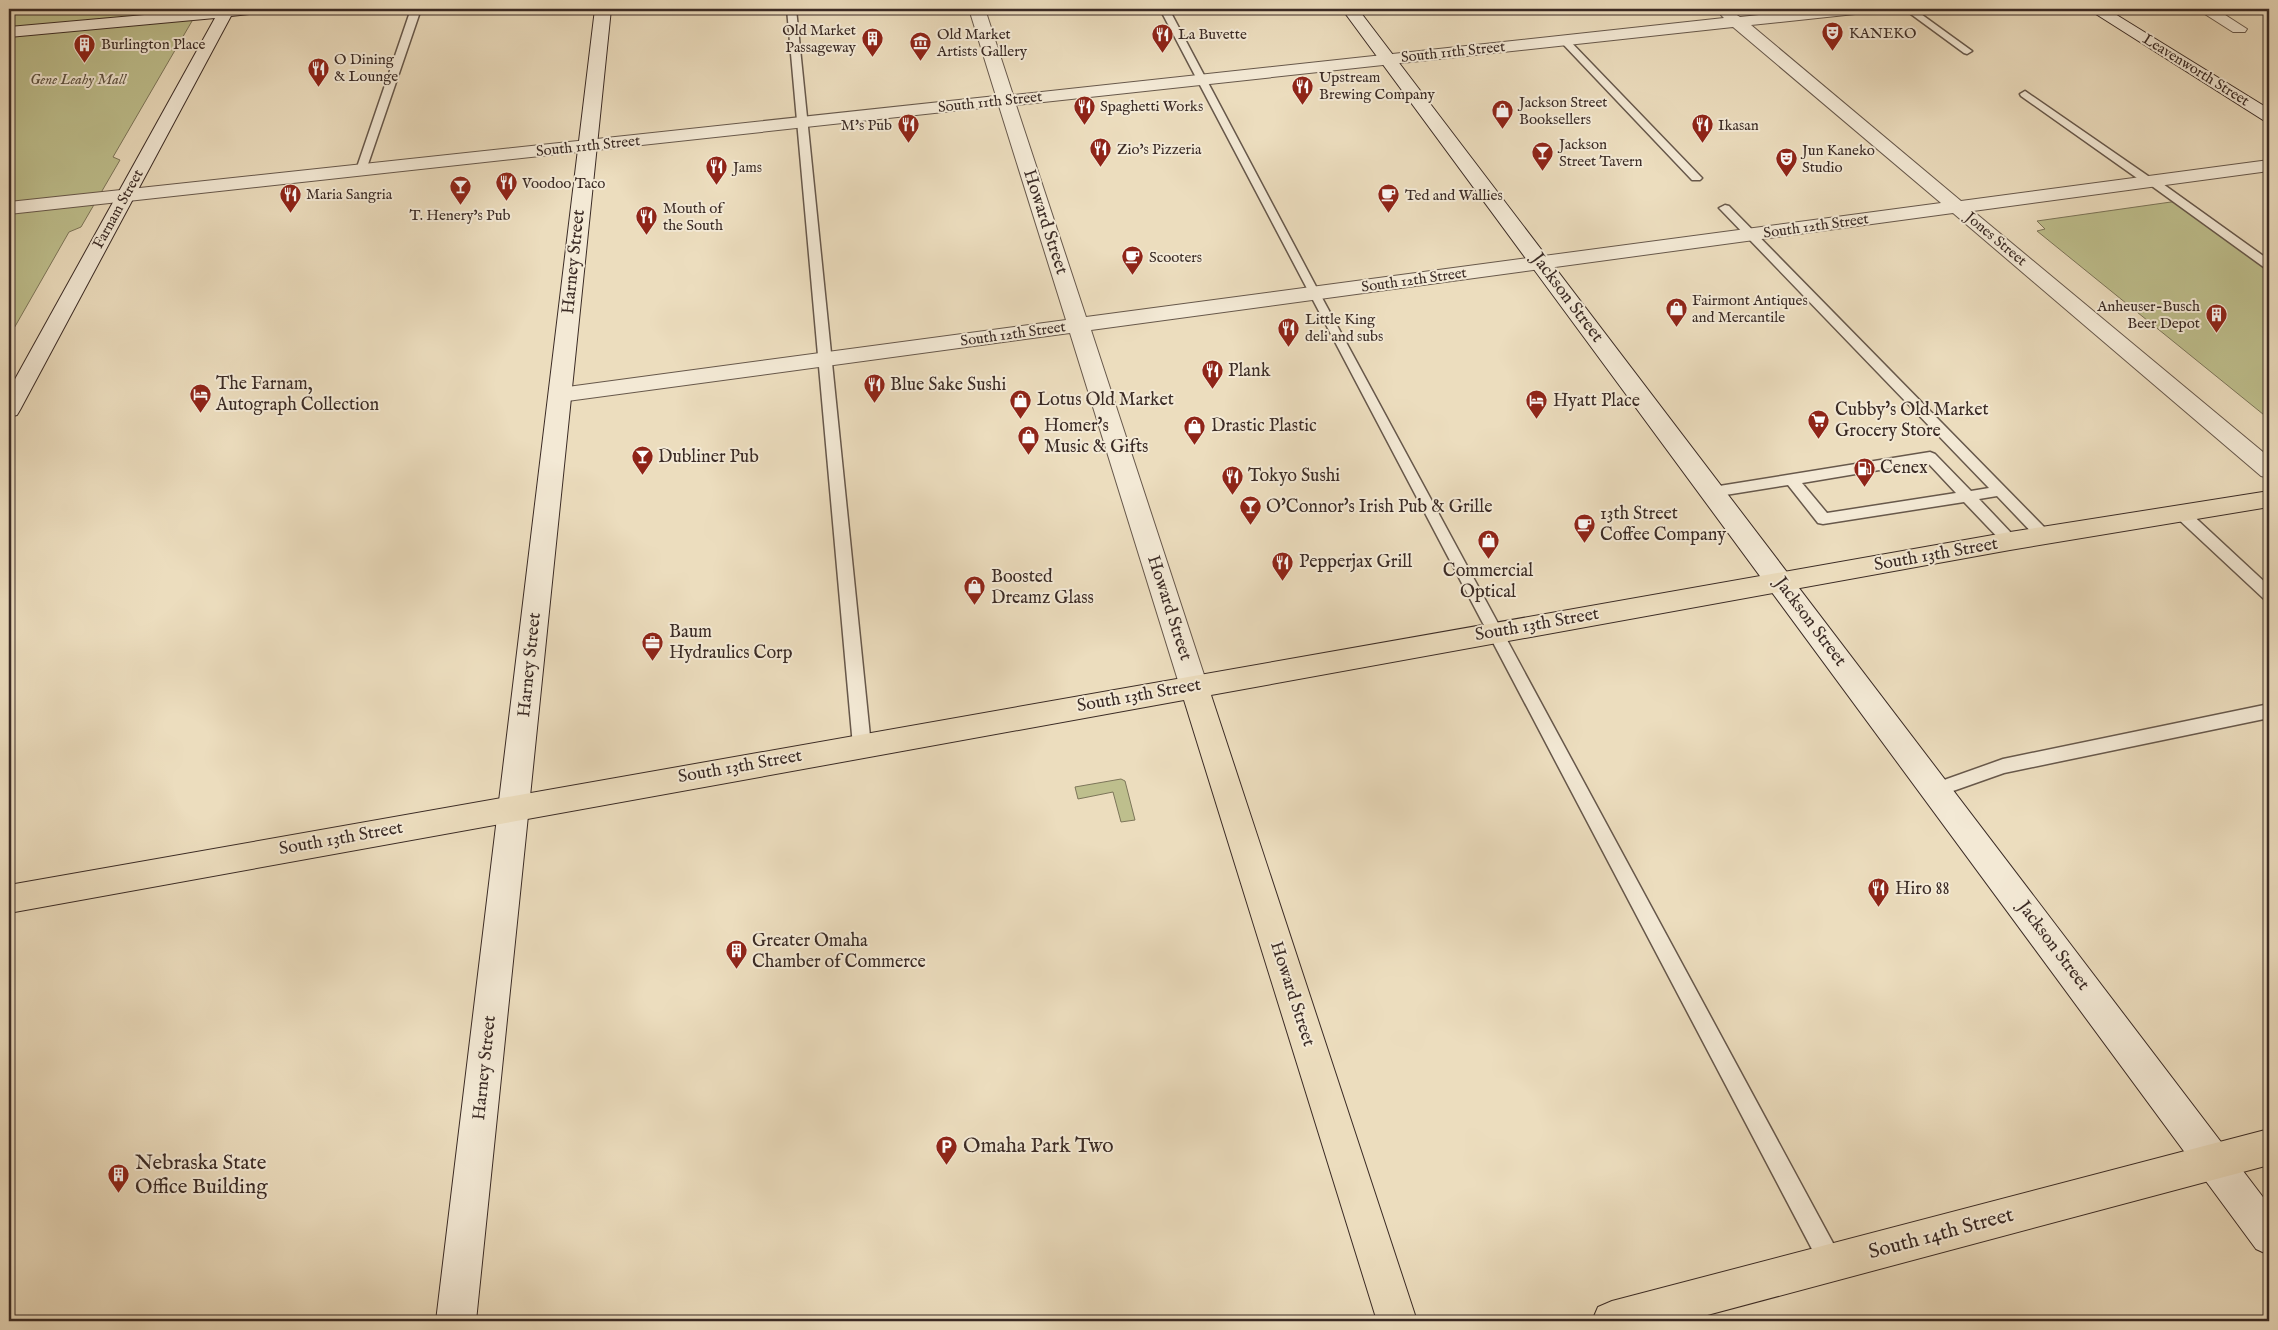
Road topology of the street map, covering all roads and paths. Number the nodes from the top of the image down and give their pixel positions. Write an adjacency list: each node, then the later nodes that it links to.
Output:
1 (262, 9): 13 (street)
2 (416, 9): 27 (lane)
3 (603, 9): 25 (street, Harney Street)
4 (791, 9): 24 (lane)
5 (977, 9): 22 (street, Howard Street)
6 (1164, 9): 20 (lane)
7 (1350, 9): 19 (street, Jackson Street)
8 (1722, 9): 14 (street, Jones Street)
9 (1855, 9): 14 (street, South 11th Street)
10 (1908, 9): 18 (lane)
11 (2096, 9): 23 (street, Leavenworth Street)
12 (2205, 9): 15 (street)
13 (227, 10): 16 (street); 30 (street, Farnam Street)
14 (1737, 22): 17 (street, South 11th Street); 31 (street, Jones Street)
15 (2239, 29)
16 (9, 32)
17 (1564, 40): 19 (street, South 11th Street); 28 (lane)
18 (1967, 51)
19 (1388, 59): 20 (street, South 11th Street); 35 (street, Jackson Street)
20 (1202, 79): 22 (street, South 11th Street); 37 (lane)
21 (2025, 94): 29 (lane)
22 (1006, 100): 24 (street, South 11th Street); 38 (street, Howard Street)
23 (2269, 116)
24 (801, 123): 25 (street, South 11th Street); 39 (lane)
25 (587, 146): 27 (street, South 11th Street); 40 (street, Harney Street)
26 (2269, 165): 29 (street, South 12th Street)
27 (361, 170): 30 (street, South 11th Street)
28 (1696, 178)
29 (2150, 181): 31 (street, South 12th Street); 36 (lane)
30 (126, 196): 32 (street, South 11th Street); 41 (street, Farnam Street)
31 (1958, 207): 34 (street, South 12th Street); 42 (street, Jones Street)
32 (9, 208)
33 (1724, 208): 34 (lane)
34 (1751, 235): 35 (street, South 12th Street); 44 (lane)
35 (1541, 263): 37 (street, South 12th Street); 45 (street, Jackson Street)
36 (2269, 265)
37 (1314, 294): 38 (street, South 12th Street); 53 (lane)
38 (1078, 325): 39 (street, South 12th Street); 54 (street, Howard Street)
39 (823, 360): 40 (street, South 12th Street); 56 (lane)
40 (560, 395): 58 (street, Harney Street)
41 (9, 410)
42 (2269, 470)
43 (1791, 480): 45 (lane); 46 (lane); 46 (lane)
44 (2000, 491): 46 (lane); 49 (lane)
45 (1713, 492): 51 (street, Jackson Street)
46 (1967, 496): 50 (lane)
47 (2269, 499): 48 (main road, South 13th Street)
48 (2181, 513): 49 (main road, South 13th Street); 52 (lane)
49 (2044, 535): 50 (main road, South 13th Street)
50 (2010, 541): 51 (main road, South 13th Street)
51 (1781, 582): 53 (main road, South 13th Street); 57 (street, Jackson Street)
52 (2269, 595)
53 (1496, 633): 54 (main road, South 13th Street); 63 (lane)
54 (1194, 686): 56 (main road, South 13th Street); 65 (main road, Howard Street)
55 (2269, 711): 57 (lane)
56 (862, 746): 58 (main road, South 13th Street)
57 (1936, 790): 61 (street, Jackson Street)
58 (514, 808): 59 (main road, South 13th Street); 64 (street, Harney Street)
59 (9, 899)
60 (2269, 1148): 61 (main road, South 14th Street)
61 (2214, 1163): 62 (street, Jackson Street); 63 (main road, South 14th Street)
62 (2269, 1236)
63 (1832, 1264): 66 (main road, South 14th Street)
64 (456, 1321)
65 (1398, 1321)
66 (1612, 1321)

